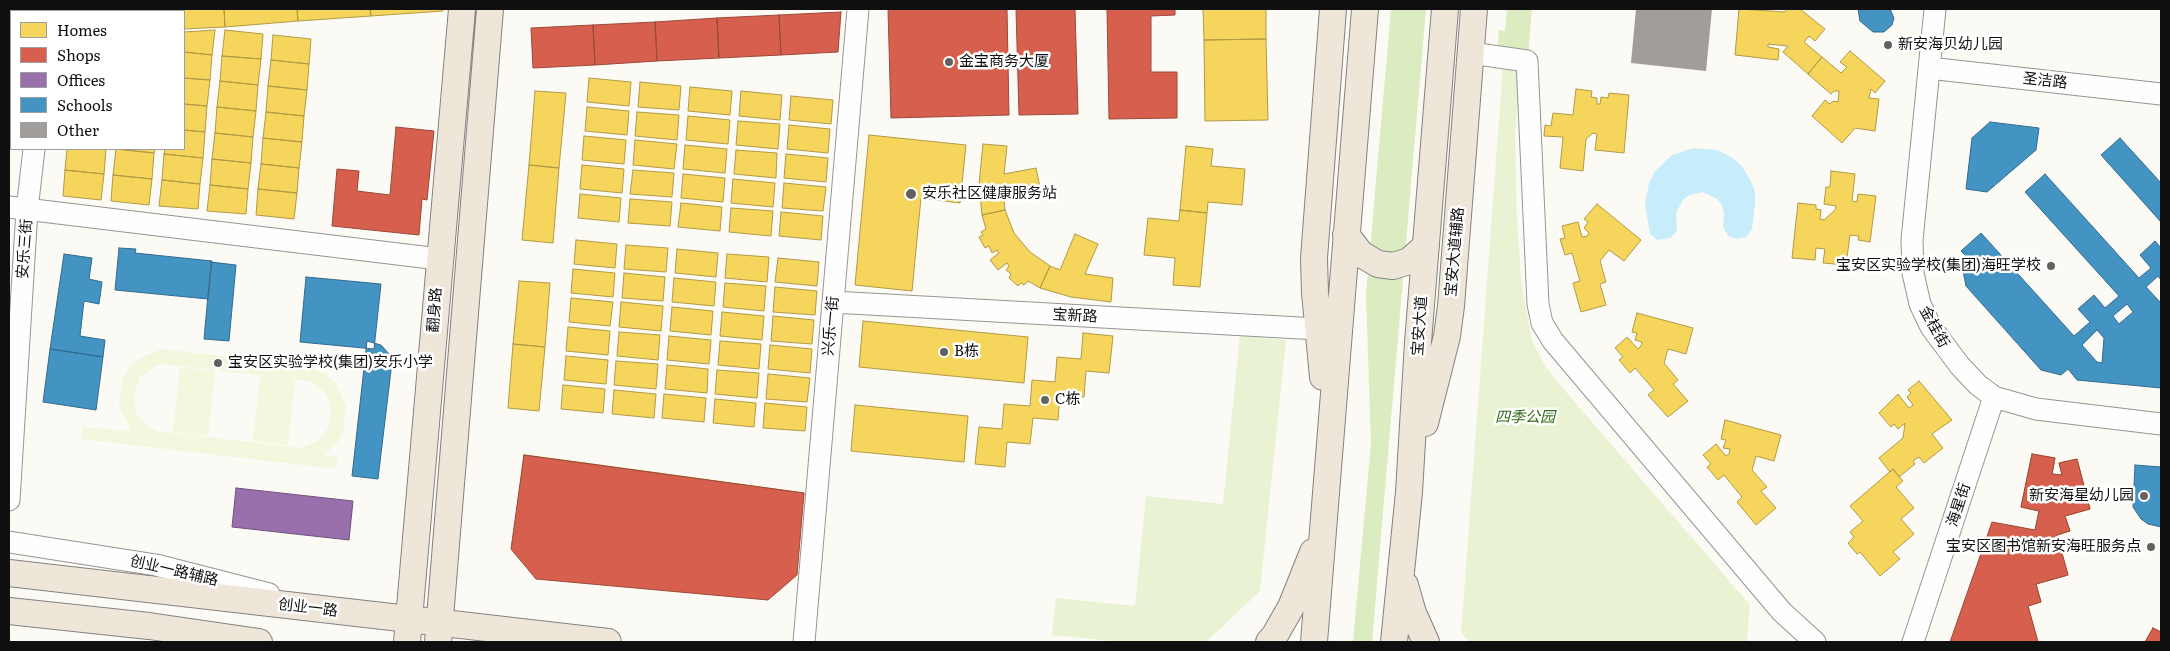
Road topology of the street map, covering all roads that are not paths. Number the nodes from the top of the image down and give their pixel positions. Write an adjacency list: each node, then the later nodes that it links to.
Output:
1 (462, 9): 16 (main road, 翻身路)
2 (490, 9): 31 (main road, 翻身路)
3 (858, 9): 17 (street, 兴乐一街)
4 (1332, 9): 18 (main road)
5 (1365, 9): 14 (main road)
6 (1446, 9): 15 (main road, 宝安大道)
7 (1474, 9): 9 (main road, 宝安大道辅路)
8 (1935, 9): 10 (street, 金桂街)
9 (1471, 53): 22 (main road, 宝安大道辅路); 39 (street)
10 (1929, 68): 11 (street, 圣洁路); 19 (street, 金桂街)
11 (2161, 94)
12 (34, 150): 13 (street, 安乐三街)
13 (18, 208): 16 (street); 23 (street, 安乐三街)
14 (1346, 235): 15 (main road); 21 (main road)
15 (1426, 246): 22 (main road, 宝安大道)
16 (439, 259): 30 (main road, 翻身路)
17 (833, 302): 18 (street, 宝新路); 34 (street, 兴乐一街)
18 (1318, 328): 21 (main road)
19 (1994, 397): 20 (street, 金桂街); 40 (street, 海星街)
20 (2161, 424)
21 (1328, 457): 24 (main road)
22 (1409, 492): 26 (main road, 宝安大道)
23 (9, 500)
24 (1324, 520): 35 (main road); 36 (main road)
25 (9, 542): 29 (street, 创业一路辅路)
26 (1401, 568): 37 (main road, 宝安大道); 38 (main road)
27 (9, 573): 29 (main road, 创业一路)
28 (9, 611): 32 (main road)
29 (337, 611): 30 (main road, 创业一路)
30 (409, 631): 31 (main road, 创业一路)
31 (439, 633): 33 (main road, 创业一路)
32 (259, 642)
33 (608, 642)
34 (804, 642)
35 (1269, 642)
36 (1314, 642)
37 (1394, 642)
38 (1426, 642)
39 (1815, 642)
40 (1913, 642)

